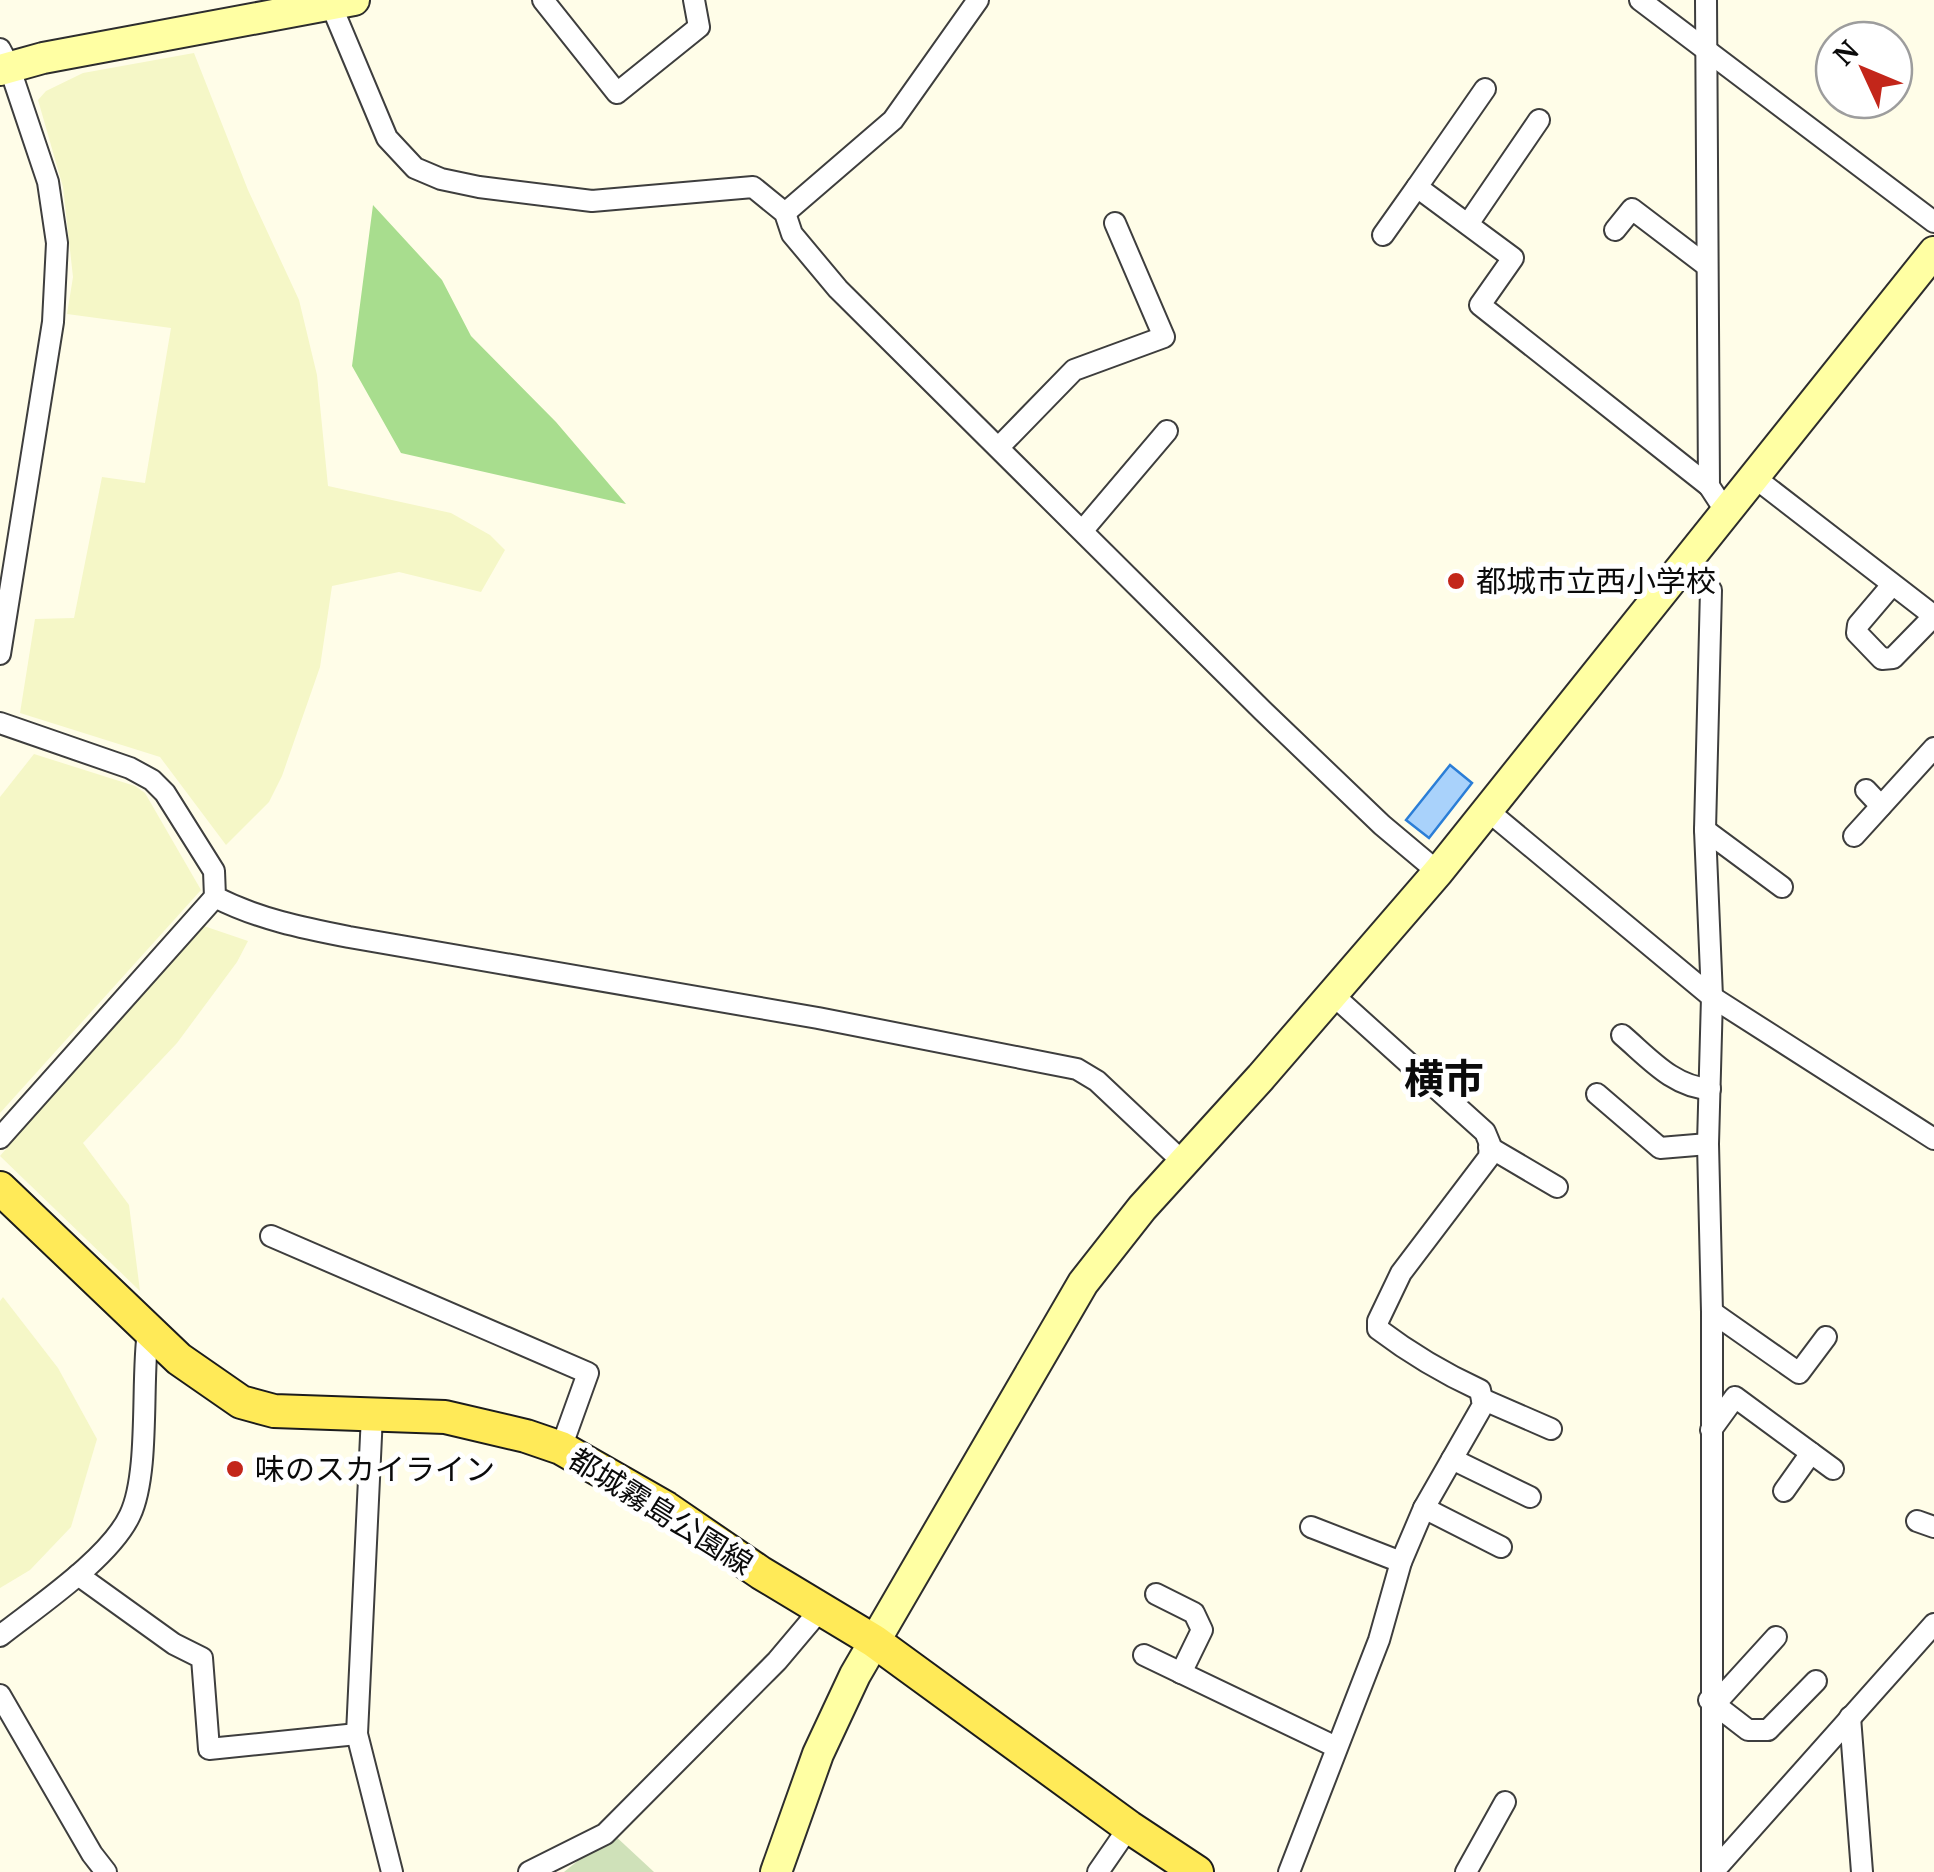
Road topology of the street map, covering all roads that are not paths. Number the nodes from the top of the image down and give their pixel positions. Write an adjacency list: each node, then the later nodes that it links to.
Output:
1 (543, 0): 2 (street)
2 (694, 0)
3 (978, 0): 12 (street)
4 (1640, 0): 7 (street)
5 (1706, 0): 7 (street)
6 (338, 2): 8 (street); 12 (street)
7 (1707, 51): 13 (street); 19 (street)
8 (3, 62): 29 (street)
9 (1485, 89): 11 (street)
10 (1539, 120): 15 (street)
11 (1418, 187): 15 (street); 17 (street)
12 (785, 213): 21 (street)
13 (1934, 222)
14 (1115, 223): 21 (street)
15 (1468, 224): 23 (street)
16 (1615, 230): 19 (street)
17 (1382, 236)
18 (1934, 252): 22 (street)
19 (1707, 266): 23 (street)
20 (1167, 431): 25 (street)
21 (998, 447): 25 (street)
22 (1754, 478): 24 (street); 27 (street)
23 (1709, 486): 24 (street)
24 (1726, 512): 26 (street)
25 (1083, 530): 37 (street)
26 (1688, 560): 34 (street); 35 (street)
27 (1892, 586): 28 (street); 28 (street)
28 (1934, 616)
29 (0, 654)
30 (0, 723): 39 (street)
31 (1934, 748): 33 (street)
32 (1866, 790): 33 (street)
33 (1881, 806): 36 (street)
34 (1487, 810): 37 (street); 41 (street)
35 (1705, 830): 38 (street); 41 (street)
36 (1854, 836)
37 (1438, 872): 40 (street)
38 (1782, 887)
39 (215, 897): 45 (street); 49 (street)
40 (1332, 995): 48 (street); 49 (street)
41 (1712, 997): 43 (street); 46 (street)
42 (1622, 1036): 43 (street)
43 (1710, 1089): 47 (street)
44 (1597, 1094): 47 (street)
45 (0, 1138)
46 (1934, 1139)
47 (1708, 1144): 53 (street)
48 (1489, 1147): 50 (street); 56 (street)
49 (1184, 1163): 76 (street)
50 (1557, 1187)
51 (0, 1188): 54 (main road, 都城霧島公園線)
52 (271, 1236): 60 (street)
53 (1712, 1312): 55 (street); 59 (street)
54 (148, 1330): 57 (main road, 都城霧島公園線); 70 (street)
55 (1826, 1337)
56 (1482, 1399): 58 (street); 62 (street)
57 (372, 1415): 60 (main road, 都城霧島公園線); 83 (street)
58 (1551, 1429)
59 (1711, 1430): 61 (street); 81 (street)
60 (561, 1448): 72 (main road, 都城霧島公園線)
61 (1811, 1452): 63 (street); 64 (street)
62 (1452, 1459): 65 (street); 66 (street)
63 (1834, 1469)
64 (1784, 1491)
65 (1530, 1497)
66 (1424, 1508): 68 (street); 69 (street)
67 (1311, 1527): 69 (street)
68 (1501, 1547)
69 (1401, 1562): 84 (street)
70 (78, 1575): 74 (street); 83 (street)
71 (1156, 1594): 78 (street)
72 (820, 1610): 76 (main road, 都城霧島公園線); 90 (street)
73 (1934, 1624): 82 (street)
74 (0, 1636)
75 (1776, 1637): 81 (street)
76 (874, 1641): 86 (main road, 都城霧島公園線); 91 (street)
77 (1144, 1655): 78 (street)
78 (1182, 1673): 84 (street)
79 (1816, 1680): 81 (street)
80 (0, 1695): 87 (street)
81 (1712, 1702): 96 (street)
82 (1850, 1717): 96 (street); 97 (street)
83 (357, 1734): 89 (street)
84 (1336, 1747): 94 (street)
85 (1505, 1802): 95 (street)
86 (1129, 1827): 92 (street); 93 (main road, 都城霧島公園線)
87 (88, 1863): 88 (street)
88 (106, 1872)
89 (392, 1872)
90 (529, 1872)
91 (776, 1872)
92 (1098, 1872)
93 (1197, 1872)
94 (1289, 1872)
95 (1466, 1872)
96 (1712, 1872)
97 (1862, 1872)

